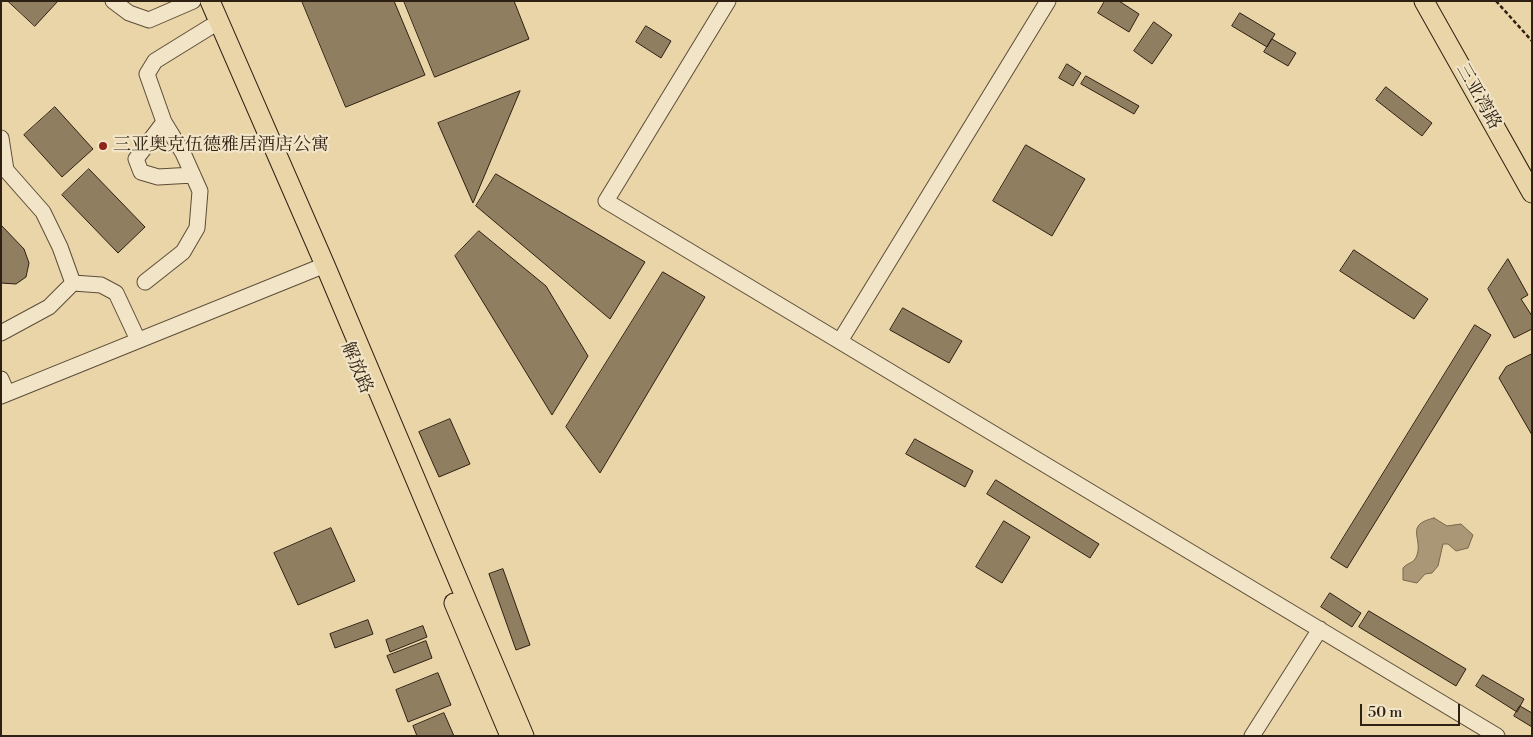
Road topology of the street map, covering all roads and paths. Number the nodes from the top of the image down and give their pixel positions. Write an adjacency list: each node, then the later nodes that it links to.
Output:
1 (113, 1): 2 (street)
2 (194, 1)
3 (199, 1): 10 (main road, 解放路)
4 (210, 1): 17 (main road)
5 (728, 1): 22 (street)
6 (1048, 1): 22 (street)
7 (1424, 1): 16 (main road, 三亚湾路)
8 (1437, 1): 14 (main road, 三亚湾路)
9 (1496, 1): 11 (path)
10 (210, 27): 12 (street); 17 (main road, 解放路)
11 (1532, 41)
12 (164, 122): 15 (street); 15 (street)
13 (1, 138): 19 (street)
14 (1532, 169)
15 (192, 175): 18 (street)
16 (1532, 193)
17 (320, 267): 21 (street); 26 (main road, 解放路); 27 (main road)
18 (145, 282)
19 (74, 283): 20 (street); 21 (street)
20 (1, 333)
21 (138, 340): 24 (street)
22 (840, 341): 25 (street)
23 (1, 379): 24 (street)
24 (4, 395)
25 (1320, 629): 28 (street); 29 (street)
26 (510, 736)
27 (524, 736)
28 (1252, 736)
29 (1497, 736)

